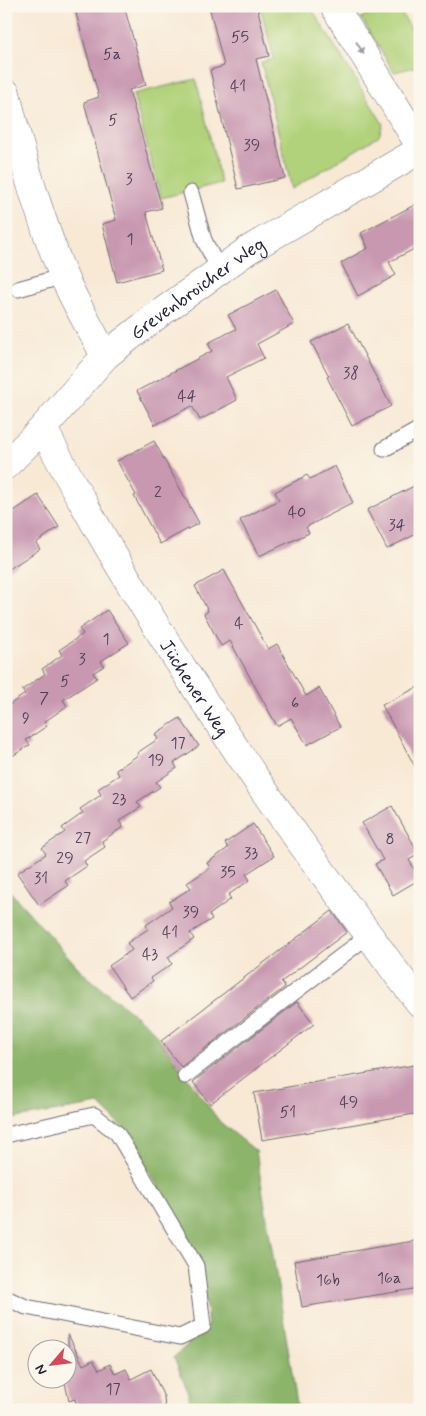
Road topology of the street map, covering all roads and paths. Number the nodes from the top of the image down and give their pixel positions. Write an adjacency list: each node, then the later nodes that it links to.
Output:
1 (334, 6): 3 (street, one-way to 3)
2 (6, 93): 7 (street)
3 (420, 146)
4 (420, 150): 6 (street, Grevenbroicher Weg)
5 (191, 194): 6 (lane)
6 (219, 270): 9 (street, Grevenbroicher Weg)
7 (64, 276): 8 (lane); 9 (street)
8 (18, 289)
9 (105, 356): 10 (street, Grevenbroicher Weg)
10 (43, 428): 13 (street, Grevenbroicher Weg); 14 (street, Jüchener Weg)
11 (420, 429): 12 (lane)
12 (384, 449)
13 (6, 465)
14 (369, 935): 15 (street, Jüchener Weg); 16 (lane)
15 (420, 1003)
16 (185, 1076)
17 (6, 1135): 18 (lane)
18 (6, 1298)

